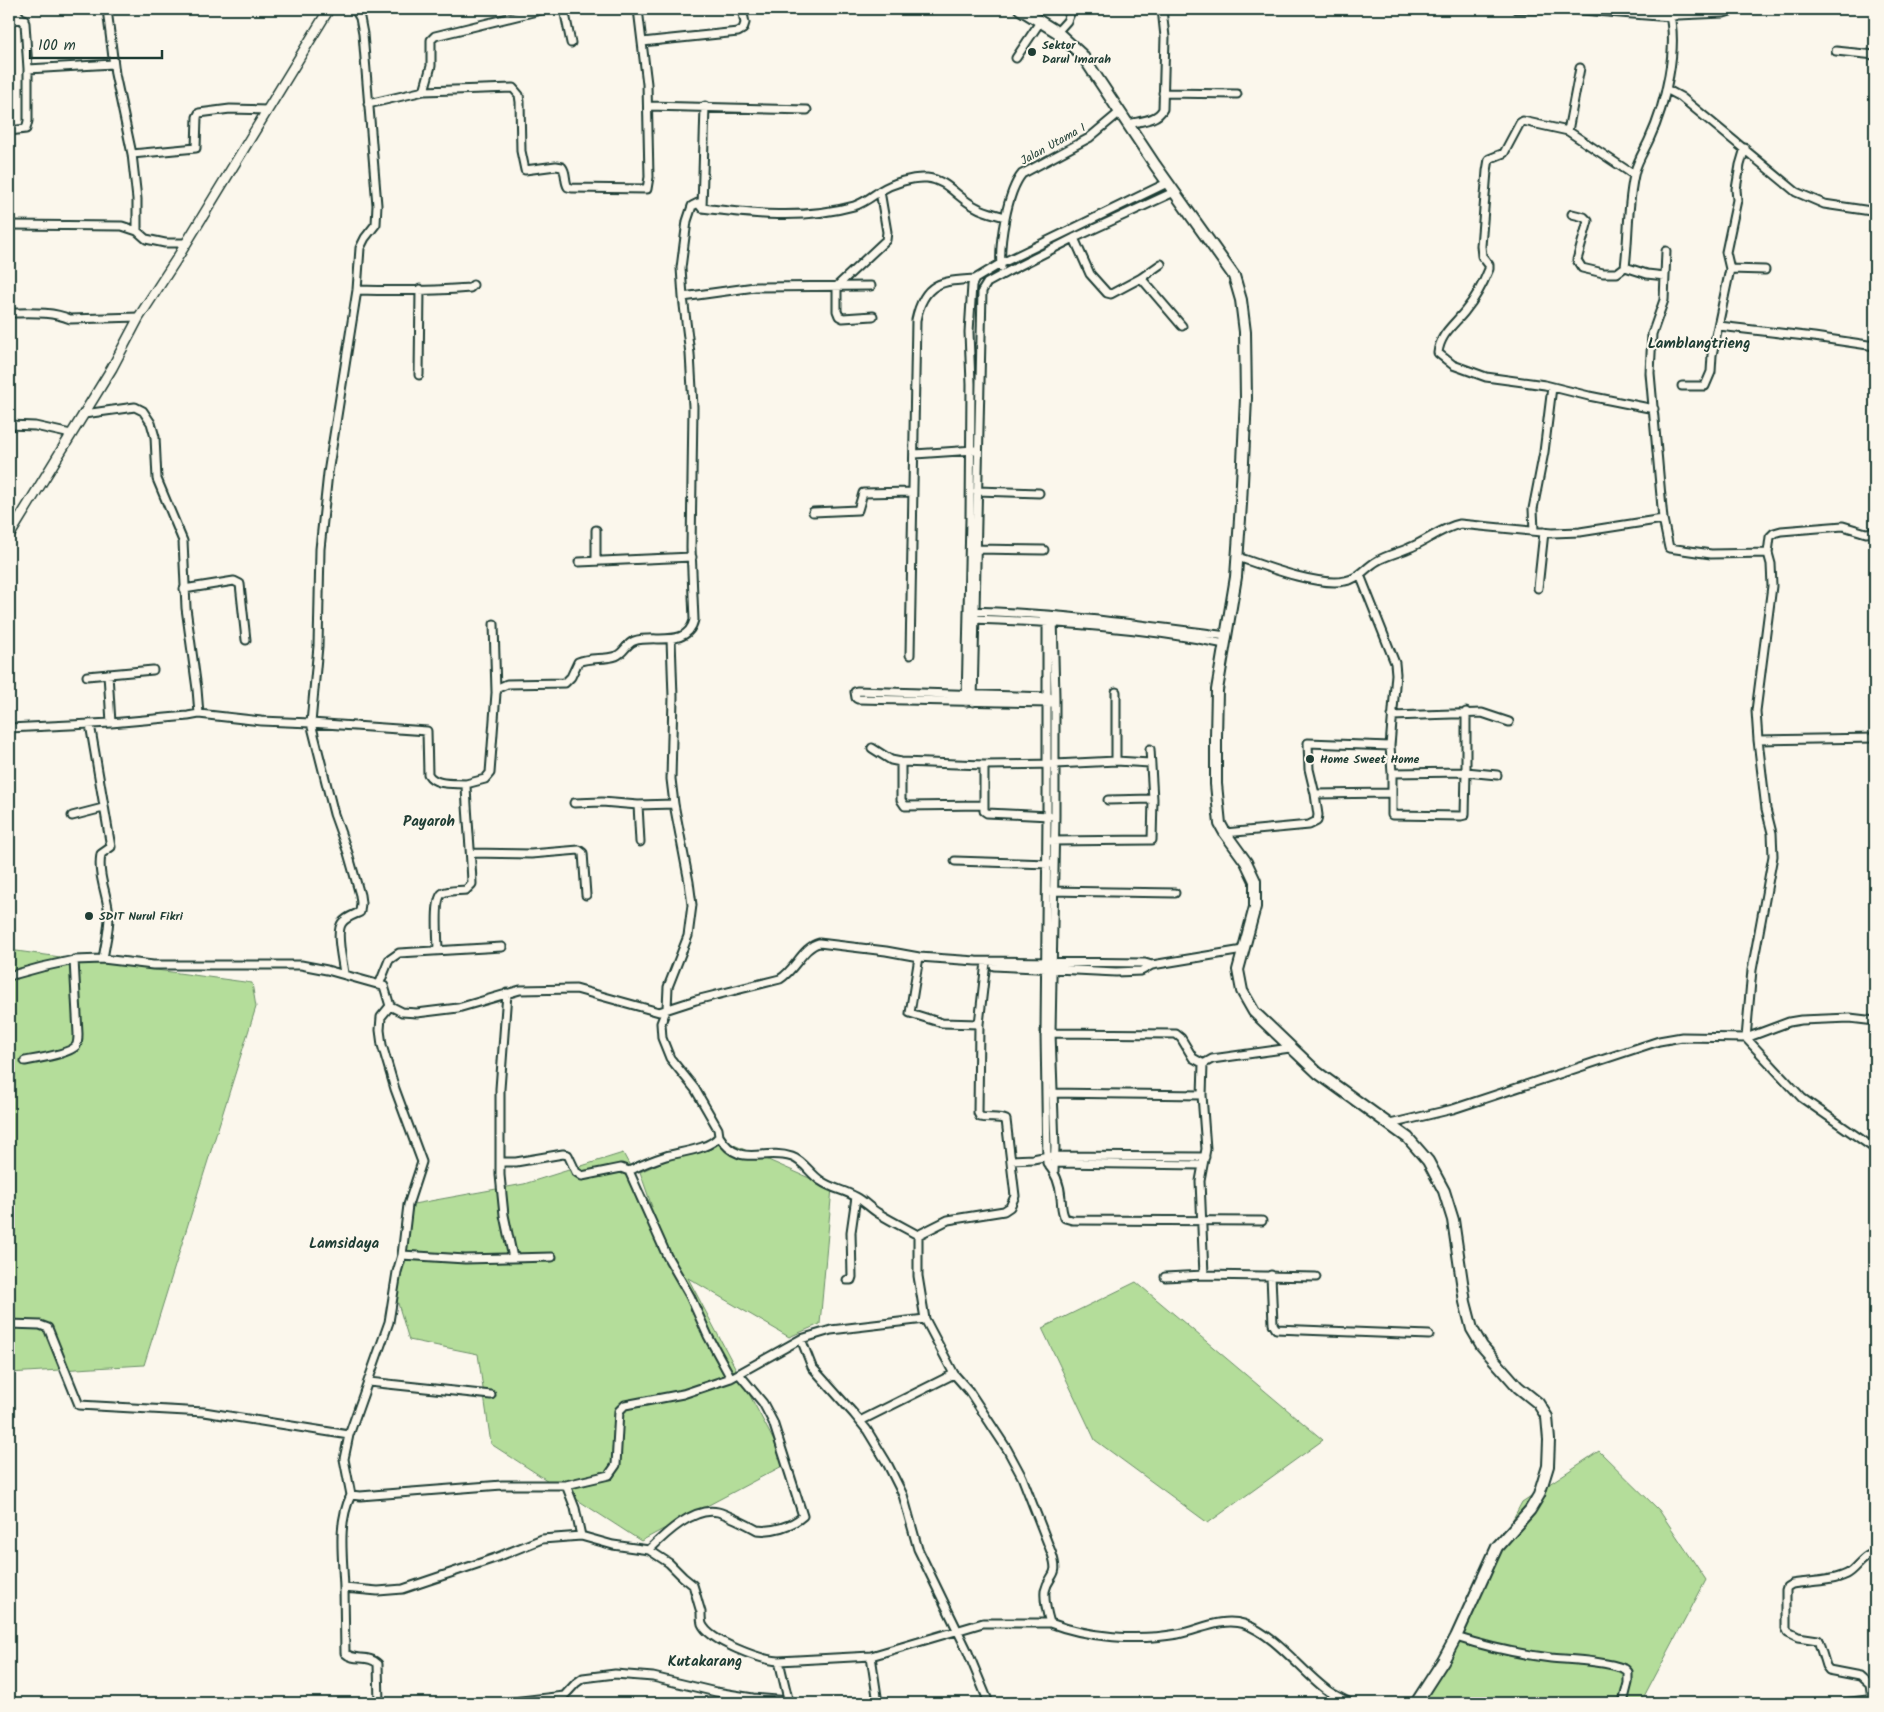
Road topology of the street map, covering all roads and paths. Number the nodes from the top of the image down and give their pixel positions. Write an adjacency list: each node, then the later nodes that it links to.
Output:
1 (14, 9): 19 (street)
2 (107, 9): 3 (street); 28 (street)
3 (116, 9)
4 (329, 9): 38 (street)
5 (355, 9): 35 (street)
6 (545, 9): 32 (street)
7 (564, 9): 24 (street)
8 (638, 9): 23 (street)
9 (742, 9): 23 (street)
10 (1020, 9): 21 (main road)
11 (1072, 9): 22 (street)
12 (1162, 9): 33 (street)
13 (1516, 9): 14 (street)
14 (1544, 9)
15 (1569, 9): 18 (street)
16 (1668, 9): 18 (street)
17 (1737, 9): 18 (street)
18 (1671, 17): 31 (street)
19 (24, 19): 20 (street); 30 (street)
20 (9, 20)
21 (1040, 22): 22 (main road); 27 (street)
22 (1057, 32): 40 (main road)
23 (642, 42): 36 (street)
24 (571, 43)
25 (1836, 51): 26 (street)
26 (1875, 55)
27 (1016, 58)
28 (113, 64): 30 (street); 45 (street)
29 (1580, 68): 43 (street)
30 (28, 69): 42 (street)
31 (1666, 89): 44 (street); 46 (street)
32 (424, 91): 35 (street); 36 (street)
33 (1163, 93): 34 (street); 41 (street)
34 (1237, 94)
35 (368, 104): 72 (street)
36 (648, 106): 37 (street)
37 (705, 106): 39 (street); 50 (street)
38 (267, 110): 45 (street); 57 (street)
39 (807, 110)
40 (1120, 112): 41 (main road); 53 (street, Jalan Utama I)
41 (1128, 124): 47 (main road)
42 (9, 131)
43 (1568, 131): 46 (street); 82 (street)
44 (1745, 148): 52 (street); 62 (street)
45 (132, 154): 55 (street)
46 (1634, 175): 61 (street)
47 (1167, 183): 49 (main road); 59 (street)
48 (880, 191): 50 (street); 53 (street); 69 (street)
49 (1174, 192): 56 (street); 103 (main road)
50 (702, 208): 73 (street)
51 (1572, 214): 61 (street)
52 (1875, 214)
53 (1005, 217): 59 (street, Jalan Utama I)
54 (9, 225): 55 (street)
55 (137, 231): 57 (street)
56 (1074, 238): 64 (street); 66 (street)
57 (185, 243): 76 (street)
58 (1666, 251): 65 (street)
59 (1000, 264): 64 (street, Jalan Utama I); 67 (street)
60 (1161, 264): 66 (street)
61 (1625, 267): 65 (street)
62 (1730, 268): 63 (street); 78 (street)
63 (1765, 270)
64 (1002, 274): 87 (street)
65 (1665, 276): 83 (street)
66 (1141, 278): 77 (street)
67 (975, 280): 87 (street); 88 (street)
68 (473, 285): 71 (street)
69 (837, 286): 70 (street); 73 (street); 75 (street)
70 (871, 286)
71 (420, 289): 72 (street); 80 (street)
72 (357, 290): 129 (street)
73 (683, 298): 102 (street)
74 (9, 313): 76 (street)
75 (873, 316)
76 (139, 317): 84 (street)
77 (1182, 326)
78 (1719, 326): 79 (street); 81 (street)
79 (1875, 346)
80 (419, 375)
81 (1682, 386)
82 (1552, 387): 83 (street); 95 (street)
83 (1654, 409): 93 (street)
84 (84, 414): 86 (street); 108 (street)
85 (9, 425): 86 (street)
86 (71, 434): 98 (street)
87 (974, 450): 88 (street); 89 (street); 109 (street)
88 (915, 454): 90 (street)
89 (977, 491): 91 (street); 99 (street)
90 (913, 492): 92 (street); 115 (street)
91 (1039, 493)
92 (813, 512)
93 (1663, 519): 96 (street); 101 (street)
94 (596, 530): 104 (street)
95 (1534, 531): 96 (street); 106 (street)
96 (1544, 532): 107 (street)
97 (1875, 532): 101 (street)
98 (9, 536)
99 (976, 549): 100 (street); 109 (street)
100 (1044, 550)
101 (1768, 553): 133 (street)
102 (692, 557): 104 (street); 112 (street)
103 (1238, 557): 106 (street); 114 (main road)
104 (596, 561): 105 (street)
105 (579, 562)
106 (1360, 575): 126 (street)
107 (1538, 588)
108 (184, 589): 113 (street); 125 (street)
109 (971, 615): 110 (street); 121 (street)
110 (1050, 619): 114 (street); 122 (street); 123 (street)
111 (494, 624): 120 (street)
112 (671, 639): 120 (street); 152 (street)
113 (246, 640)
114 (1226, 640): 158 (main road)
115 (910, 655)
116 (153, 670): 117 (street)
117 (108, 674): 118 (street); 128 (street)
118 (87, 676)
119 (1116, 692): 137 (street)
120 (496, 693): 146 (street)
121 (970, 698): 121 (street); 122 (street)
122 (1046, 700): 123 (street); 140 (street)
123 (1055, 700): 141 (street)
124 (1466, 712): 126 (street); 127 (street); 143 (street)
125 (199, 714): 128 (street); 129 (street)
126 (1392, 716): 134 (street)
127 (1509, 722)
128 (111, 723): 130 (street)
129 (311, 723): 146 (street); 175 (street)
130 (90, 724): 131 (street); 155 (street)
131 (9, 728)
132 (1875, 738): 133 (street)
133 (1758, 740): 184 (street)
134 (1390, 746): 144 (street); 148 (street)
135 (872, 748): 138 (street)
136 (1150, 749): 139 (street)
137 (1116, 761): 139 (street); 141 (street)
138 (900, 762): 142 (street); 154 (street)
139 (1150, 763): 149 (street)
140 (1046, 764): 141 (street); 142 (street); 157 (street)
141 (1055, 764): 157 (street)
142 (984, 765): 154 (street)
143 (1466, 772): 144 (street); 145 (street); 147 (street)
144 (1392, 773): 147 (street)
145 (1497, 775)
146 (466, 784): 161 (street)
147 (1392, 793): 148 (street)
148 (1315, 794): 158 (street)
149 (1153, 799): 150 (street); 159 (street)
150 (1108, 800)
151 (574, 803): 153 (street)
152 (674, 804): 153 (street); 180 (street)
153 (638, 805): 160 (street)
154 (984, 805): 157 (street)
155 (103, 808): 156 (street); 171 (street)
156 (72, 816)
157 (1051, 816): 159 (street)
158 (1225, 833): 169 (main road)
159 (1050, 841): 163 (street)
160 (640, 842)
161 (471, 853): 166 (street); 168 (street)
162 (955, 861): 163 (street)
163 (1050, 864): 164 (street)
164 (1050, 891): 165 (street); 174 (street)
165 (1175, 893)
166 (586, 895)
167 (502, 947): 168 (street)
168 (438, 950): 177 (street)
169 (1243, 950): 174 (street); 185 (main road)
170 (919, 957): 173 (street); 180 (street); 182 (street)
171 (103, 959): 172 (street); 175 (street)
172 (74, 960): 176 (street); 186 (street)
173 (986, 962): 174 (street); 182 (street)
174 (1048, 965): 183 (street)
175 (344, 974): 177 (street)
176 (9, 976)
177 (384, 986): 179 (street)
178 (507, 993): 179 (street); 180 (street); 196 (street)
179 (390, 1006): 202 (street)
180 (667, 1008): 191 (street)
181 (1875, 1022): 184 (street)
182 (979, 1024): 193 (street)
183 (1048, 1033): 187 (street); 188 (street)
184 (1746, 1038): 190 (street); 192 (street)
185 (1290, 1048): 187 (street); 190 (main road)
186 (25, 1061)
187 (1204, 1064): 189 (street)
188 (1050, 1093): 189 (street); 194 (street)
189 (1202, 1096): 195 (street)
190 (1390, 1124): 229 (main road)
191 (719, 1136): 197 (street); 198 (street)
192 (1875, 1149)
193 (1011, 1160): 194 (street); 201 (street)
194 (1052, 1160): 195 (street); 199 (street)
195 (1204, 1161): 199 (street)
196 (500, 1162): 197 (street); 204 (street)
197 (629, 1171): 216 (street)
198 (856, 1197): 201 (street); 209 (street)
199 (1201, 1220): 200 (street); 205 (street)
200 (1262, 1221)
201 (918, 1235): 210 (street)
202 (402, 1255): 204 (street); 217 (street)
203 (552, 1257): 204 (street)
204 (513, 1258)
205 (1204, 1275): 206 (street); 207 (street)
206 (1271, 1275): 208 (street); 212 (street)
207 (1165, 1277)
208 (1316, 1277)
209 (847, 1280)
210 (925, 1319): 213 (street); 215 (street)
211 (9, 1324): 220 (street)
212 (1429, 1335)
213 (801, 1339): 214 (street); 219 (street)
214 (739, 1374): 216 (street); 224 (street)
215 (954, 1374): 219 (street); 227 (street)
216 (731, 1378): 221 (street)
217 (369, 1382): 218 (street); 220 (street)
218 (491, 1395)
219 (860, 1422): 228 (street)
220 (350, 1435): 222 (street)
221 (566, 1485): 222 (street); 223 (street)
222 (351, 1495): 226 (street)
223 (581, 1536): 224 (street); 226 (street)
224 (649, 1550): 231 (street)
225 (1875, 1554): 232 (street)
226 (344, 1588): 234 (street)
227 (1050, 1623): 228 (street); 238 (street)
228 (956, 1630): 230 (street); 237 (street)
229 (1456, 1637): 239 (main road); 240 (street)
230 (872, 1656): 231 (street); 236 (street)
231 (779, 1661): 233 (street)
232 (1874, 1699): 241 (street)
233 (789, 1702): 235 (street)
234 (380, 1703)
235 (504, 1703)
236 (878, 1703)
237 (989, 1703)
238 (1350, 1703)
239 (1416, 1703)
240 (1623, 1703)
241 (1843, 1703)

